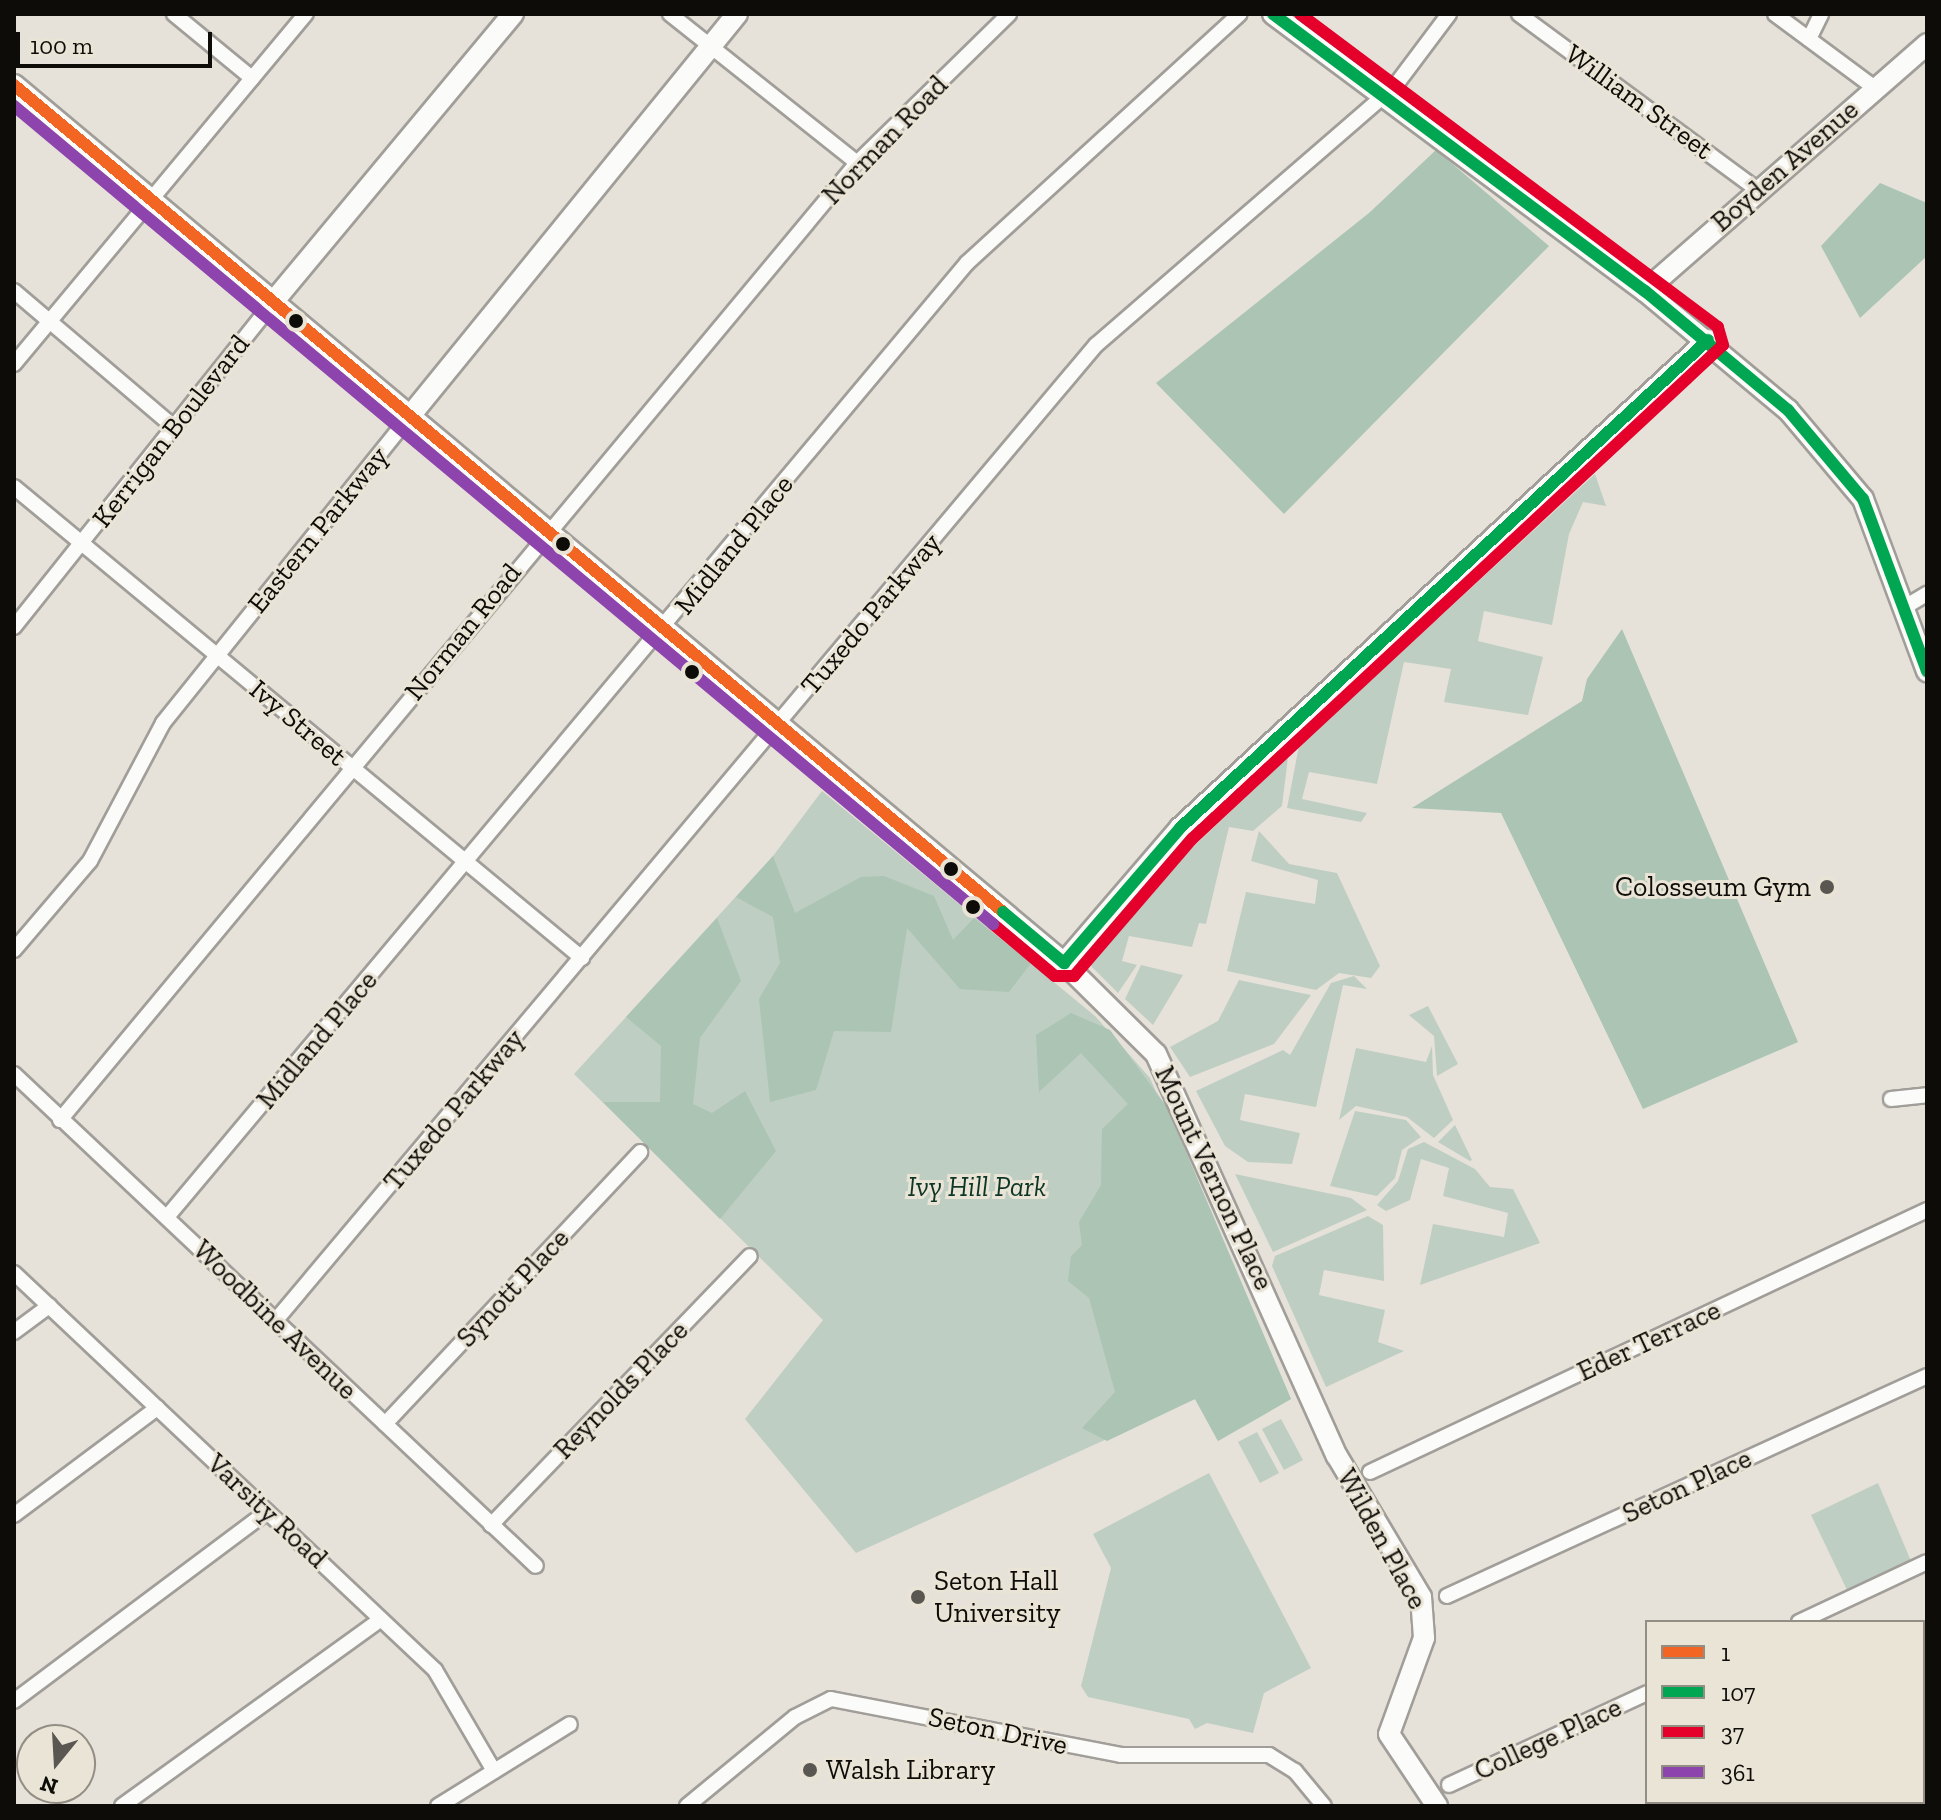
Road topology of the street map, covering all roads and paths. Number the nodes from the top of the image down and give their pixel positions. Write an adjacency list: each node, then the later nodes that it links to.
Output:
1 (174, 14): 16 (street)
2 (306, 14): 16 (street)
3 (513, 14): 25 (street, Kerrigan Boulevard)
4 (670, 14): 15 (street)
5 (737, 14): 15 (street, Eastern Parkway)
6 (1009, 14): 20 (street, Norman Road)
7 (1240, 14): 37 (street, Midland Place)
8 (1273, 14): 19 (street)
9 (1449, 14): 19 (street, Tuxedo Parkway)
10 (1519, 14): 21 (street, William Street)
11 (1775, 14): 13 (street)
12 (1821, 14): 13 (street)
13 (1809, 39): 18 (street)
14 (1927, 44): 18 (street, Boyden Avenue)
15 (710, 47): 20 (street); 29 (street, Eastern Parkway)
16 (252, 78): 22 (street)
17 (14, 85): 22 (street, Mount Vernon Place)
18 (1875, 88): 21 (street, Boyden Avenue)
19 (1384, 95): 24 (street); 40 (street, Tuxedo Parkway)
20 (857, 163): 32 (street, Norman Road)
21 (1758, 190): 24 (street, Boyden Avenue)
22 (150, 199): 25 (street, Mount Vernon Place); 26 (street)
23 (14, 291): 26 (street)
24 (1645, 291): 27 (street)
25 (273, 302): 29 (street, Mount Vernon Place); 30 (street, Kerrigan Boulevard)
26 (49, 321): 28 (street); 30 (street)
27 (1708, 340): 35 (street); 45 (street)
28 (14, 364)
29 (410, 416): 32 (street, Mount Vernon Place); 38 (street, Eastern Parkway)
30 (174, 427): 33 (street, Kerrigan Boulevard)
31 (14, 487): 33 (street, Ivy Street)
32 (546, 530): 37 (street, Mount Vernon Place); 41 (street, Norman Road)
33 (82, 544): 36 (street, Kerrigan Boulevard); 38 (street, Ivy Street)
34 (1927, 594): 35 (street)
35 (1905, 607): 39 (street)
36 (14, 627)
37 (664, 629): 40 (street, Mount Vernon Place); 42 (street, Midland Place)
38 (216, 655): 41 (street, Ivy Street); 43 (street, Eastern Parkway)
39 (1927, 671)
40 (779, 725): 44 (street, Tuxedo Parkway); 45 (street, Mount Vernon Place)
41 (352, 768): 42 (street, Ivy Street); 49 (street, Norman Road)
42 (467, 863): 44 (street, Ivy Street); 52 (street, Midland Place)
43 (14, 950)
44 (582, 958): 57 (street, Tuxedo Parkway)
45 (1064, 963): 56 (street, Mount Vernon Place)
46 (14, 1074): 49 (street, Woodbine Avenue)
47 (1927, 1095): 48 (street)
48 (1891, 1099)
49 (60, 1120): 52 (street, Woodbine Avenue)
50 (640, 1152): 61 (street, Synott Place)
51 (1927, 1210): 62 (street, Eder Terrace)
52 (167, 1217): 57 (street, Woodbine Avenue)
53 (750, 1256): 65 (street, Reynolds Place)
54 (14, 1273): 55 (street, Varsity Road)
55 (49, 1306): 58 (street); 60 (street, Varsity Road)
56 (1275, 1311): 81 (street, Wilden Place)
57 (276, 1320): 61 (street, Woodbine Avenue)
58 (14, 1332)
59 (1927, 1376): 68 (street, Seton Place)
60 (157, 1408): 63 (street, Varsity Road); 64 (street)
61 (385, 1424): 65 (street, Woodbine Avenue)
62 (1370, 1472)
63 (267, 1512): 69 (street, Varsity Road); 72 (street)
64 (14, 1515)
65 (491, 1525): 67 (street, Woodbine Avenue)
66 (1927, 1562): 70 (street)
67 (536, 1566)
68 (1447, 1596)
69 (381, 1619): 74 (street, Varsity Road); 77 (street)
70 (1803, 1620)
71 (1645, 1694): 75 (street, College Place)
72 (14, 1701)
73 (570, 1724): 74 (street)
74 (494, 1771): 78 (street)
75 (1449, 1785)
76 (1927, 1803): 82 (street)
77 (122, 1806)
78 (438, 1806)
79 (687, 1806): 80 (street, Seton Drive)
80 (1324, 1806)
81 (1437, 1806)
82 (1922, 1806)

